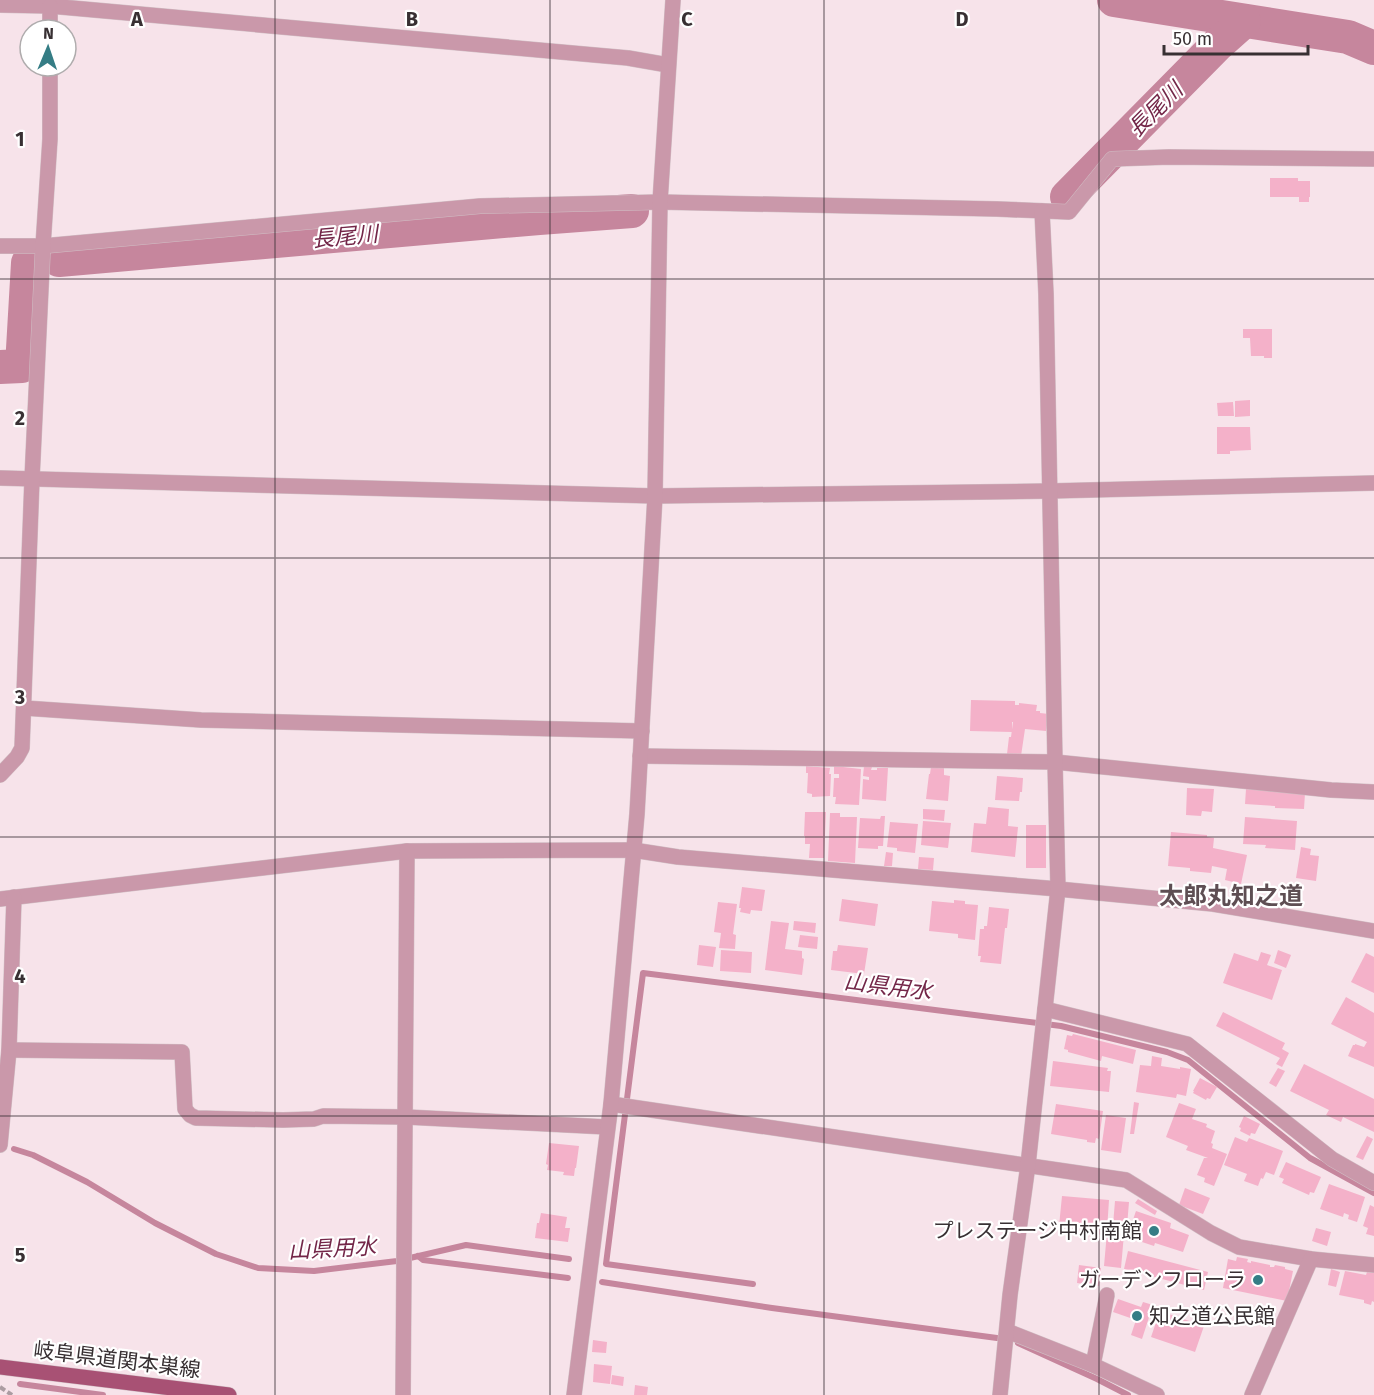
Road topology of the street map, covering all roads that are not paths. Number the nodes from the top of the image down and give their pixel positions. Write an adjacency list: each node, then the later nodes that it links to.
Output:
1 (673, 0): 5 (street)
2 (0, 5): 3 (street)
3 (50, 6): 4 (street); 5 (street)
4 (50, 18)
5 (668, 65): 8 (street)
6 (50, 78): 11 (street)
7 (1374, 159): 9 (street)
8 (660, 202): 9 (street); 11 (street); 16 (street)
9 (1042, 211): 15 (street)
10 (0, 246): 11 (street)
11 (43, 246): 13 (street)
12 (0, 478): 13 (street)
13 (32, 479): 16 (street); 17 (street)
14 (1374, 483): 15 (street)
15 (1050, 491): 16 (street); 20 (street)
16 (655, 496): 18 (street)
17 (24, 708): 18 (street); 21 (street)
18 (642, 731): 19 (street)
19 (640, 756): 20 (street); 24 (street)
20 (1054, 762): 22 (street); 25 (street)
21 (0, 775)
22 (1374, 792)
23 (407, 850): 24 (street); 26 (street); 31 (street)
24 (633, 850): 25 (street); 30 (street)
25 (1058, 889): 27 (street); 28 (street)
26 (7, 898): 29 (street)
27 (1374, 931)
28 (1044, 1019): 35 (street); 36 (street)
29 (9, 1050): 31 (street); 33 (street)
30 (611, 1104): 32 (street); 35 (street)
31 (406, 1117): 32 (street); 44 (street)
32 (607, 1127): 45 (street)
33 (0, 1137): 34 (street)
34 (0, 1145)
35 (1028, 1165): 37 (street); 40 (street)
36 (1374, 1183)
37 (1311, 1259): 38 (street); 48 (street)
38 (1374, 1264)
39 (1107, 1295): 41 (street)
40 (1007, 1330): 41 (street); 46 (street)
41 (1093, 1365): 47 (street)
42 (0, 1366): 43 (main road, 岐阜県道関本巣線)
43 (229, 1395)
44 (403, 1395)
45 (574, 1395)
46 (1000, 1395)
47 (1157, 1395)
48 (1252, 1395)

